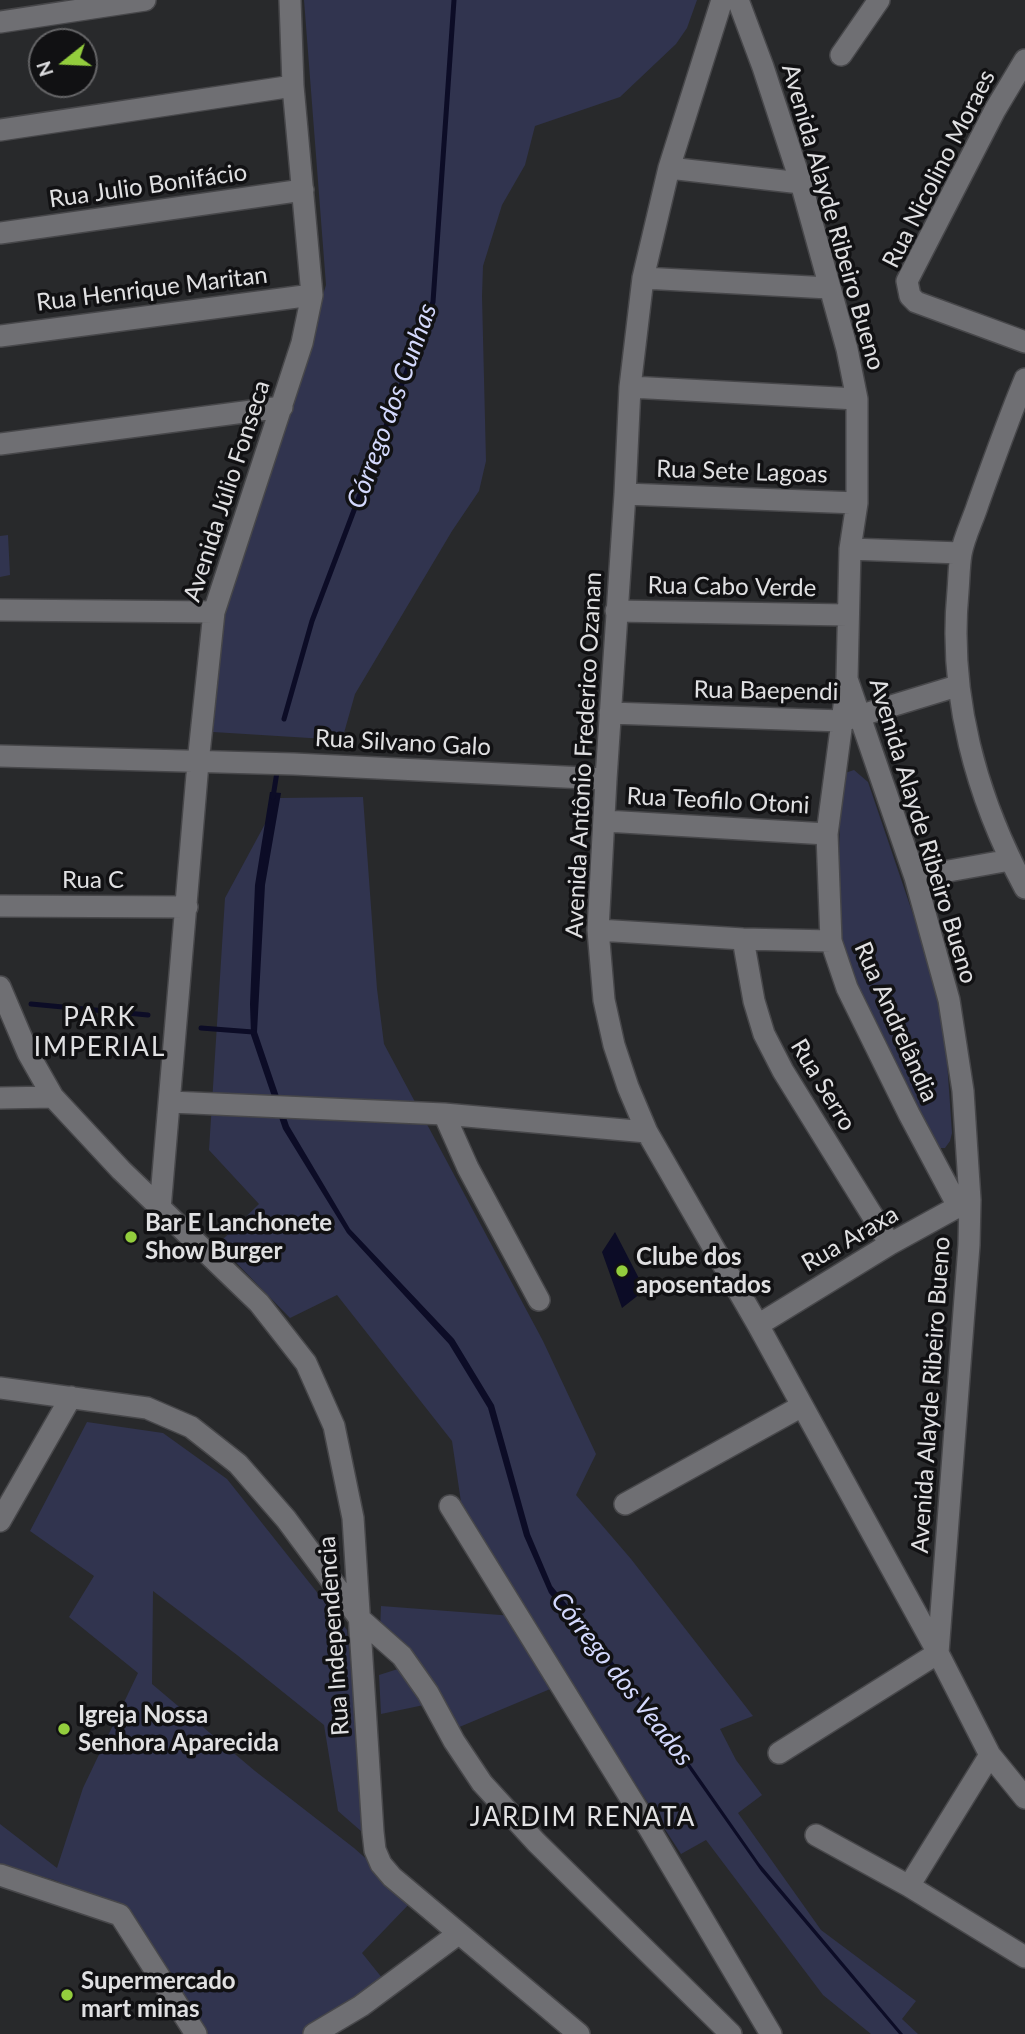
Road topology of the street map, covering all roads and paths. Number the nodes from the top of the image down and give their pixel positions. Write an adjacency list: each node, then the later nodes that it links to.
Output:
1 (145, 0): 6 (street)
2 (290, 0): 9 (street, Avenida Júlio Fonseca)
3 (723, 0): 11 (street, Avenida Antônio Frederico Ozanan)
4 (738, 0): 12 (street, Avenida Alayde Ribeiro Bueno)
5 (879, 0): 7 (street)
6 (0, 22)
7 (841, 55)
8 (1025, 60): 19 (street, Rua Nicolino Moraes)
9 (293, 86): 10 (street); 13 (street, Avenida Júlio Fonseca)
10 (0, 130)
11 (669, 168): 12 (street); 15 (street, Avenida Antônio Frederico Ozanan)
12 (801, 183): 16 (street, Avenida Alayde Ribeiro Bueno)
13 (303, 190): 14 (street, Rua Julio Bonifácio); 17 (street, Avenida Júlio Fonseca)
14 (0, 233)
15 (643, 278): 16 (street); 21 (street, Avenida Antônio Frederico Ozanan)
16 (829, 288): 22 (street, Avenida Alayde Ribeiro Bueno)
17 (312, 295): 18 (street, Rua Henrique Maritan); 23 (street, Avenida Júlio Fonseca)
18 (0, 335)
19 (1025, 342)
20 (1025, 379): 28 (street)
21 (630, 387): 22 (street); 25 (street, Avenida Antônio Frederico Ozanan)
22 (857, 399): 26 (street, Avenida Alayde Ribeiro Bueno)
23 (282, 407): 24 (street); 31 (street, Avenida Júlio Fonseca)
24 (0, 444)
25 (625, 494): 26 (street, Rua Sete Lagoas); 30 (street, Avenida Antônio Frederico Ozanan)
26 (856, 503): 27 (street, Avenida Alayde Ribeiro Bueno)
27 (850, 549): 28 (street); 32 (street, Avenida Alayde Ribeiro Bueno)
28 (961, 553): 33 (street)
29 (0, 610): 31 (street)
30 (616, 611): 32 (street, Rua Cabo Verde); 34 (street, Avenida Antônio Frederico Ozanan)
31 (214, 612): 37 (street, Avenida Júlio Fonseca)
32 (847, 615): 35 (street, Avenida Alayde Ribeiro Bueno)
33 (957, 686): 35 (street, Rua Baependi); 41 (street)
34 (610, 712): 35 (street, Rua Baependi); 38 (street, Avenida Antônio Frederico Ozanan)
35 (851, 719): 40 (street, Rua Andrelândia); 42 (street, Avenida Alayde Ribeiro Bueno)
36 (0, 756): 37 (street, Rua Silvano Galo)
37 (198, 763): 38 (street, Rua Silvano Galo); 45 (street, Avenida Júlio Fonseca)
38 (606, 779): 39 (street, Avenida Antônio Frederico Ozanan)
39 (605, 821): 40 (street, Rua Teofilo Otoni); 46 (street, Avenida Antônio Frederico Ozanan)
40 (827, 834): 48 (street, Rua Andrelândia)
41 (1010, 860): 42 (street); 43 (street)
42 (915, 877): 55 (street, Avenida Alayde Ribeiro Bueno)
43 (1025, 888)
44 (0, 906): 45 (street, Rua C)
45 (187, 906): 52 (street, Avenida Júlio Fonseca)
46 (598, 930): 47 (street); 54 (street, Avenida Antônio Frederico Ozanan)
47 (743, 939): 48 (street); 57 (street, Rua Serro)
48 (831, 941): 55 (street, Rua Andrelândia)
49 (0, 987): 50 (street, Rua Independencia)
50 (53, 1097): 51 (street); 56 (street, Rua Independencia)
51 (0, 1098)
52 (170, 1102): 53 (street); 56 (street, Avenida Júlio Fonseca)
53 (444, 1114): 54 (street); 58 (street)
54 (648, 1132): 59 (street, Avenida Antônio Frederico Ozanan)
55 (965, 1204): 57 (street, Rua Araxa); 67 (street, Avenida Alayde Ribeiro Bueno)
56 (160, 1209): 66 (street, Rua Independencia)
57 (890, 1244): 59 (street, Rua Araxa)
58 (539, 1300)
59 (758, 1325): 62 (street, Avenida Antônio Frederico Ozanan)
60 (0, 1388): 61 (street)
61 (71, 1397): 65 (street); 66 (street)
62 (802, 1406): 63 (street); 67 (street, Avenida Antônio Frederico Ozanan)
63 (625, 1504)
64 (450, 1506): 82 (street)
65 (0, 1521)
66 (360, 1619): 68 (street); 69 (street, Rua Independencia)
67 (938, 1653): 70 (street); 71 (street, Avenida Antônio Frederico Ozanan)
68 (402, 1656): 69 (street); 81 (street)
69 (362, 1667): 76 (street, Rua Independencia)
70 (779, 1754)
71 (990, 1755): 72 (street, Avenida Antônio Frederico Ozanan); 75 (street)
72 (1025, 1798)
73 (817, 1835): 75 (street)
74 (0, 1875): 79 (street)
75 (909, 1886): 77 (street)
76 (458, 1934): 78 (street, Rua Independencia); 80 (street)
77 (1025, 1956)
78 (576, 2033)
79 (196, 2034)
80 (314, 2034)
81 (731, 2034)
82 (771, 2034)

